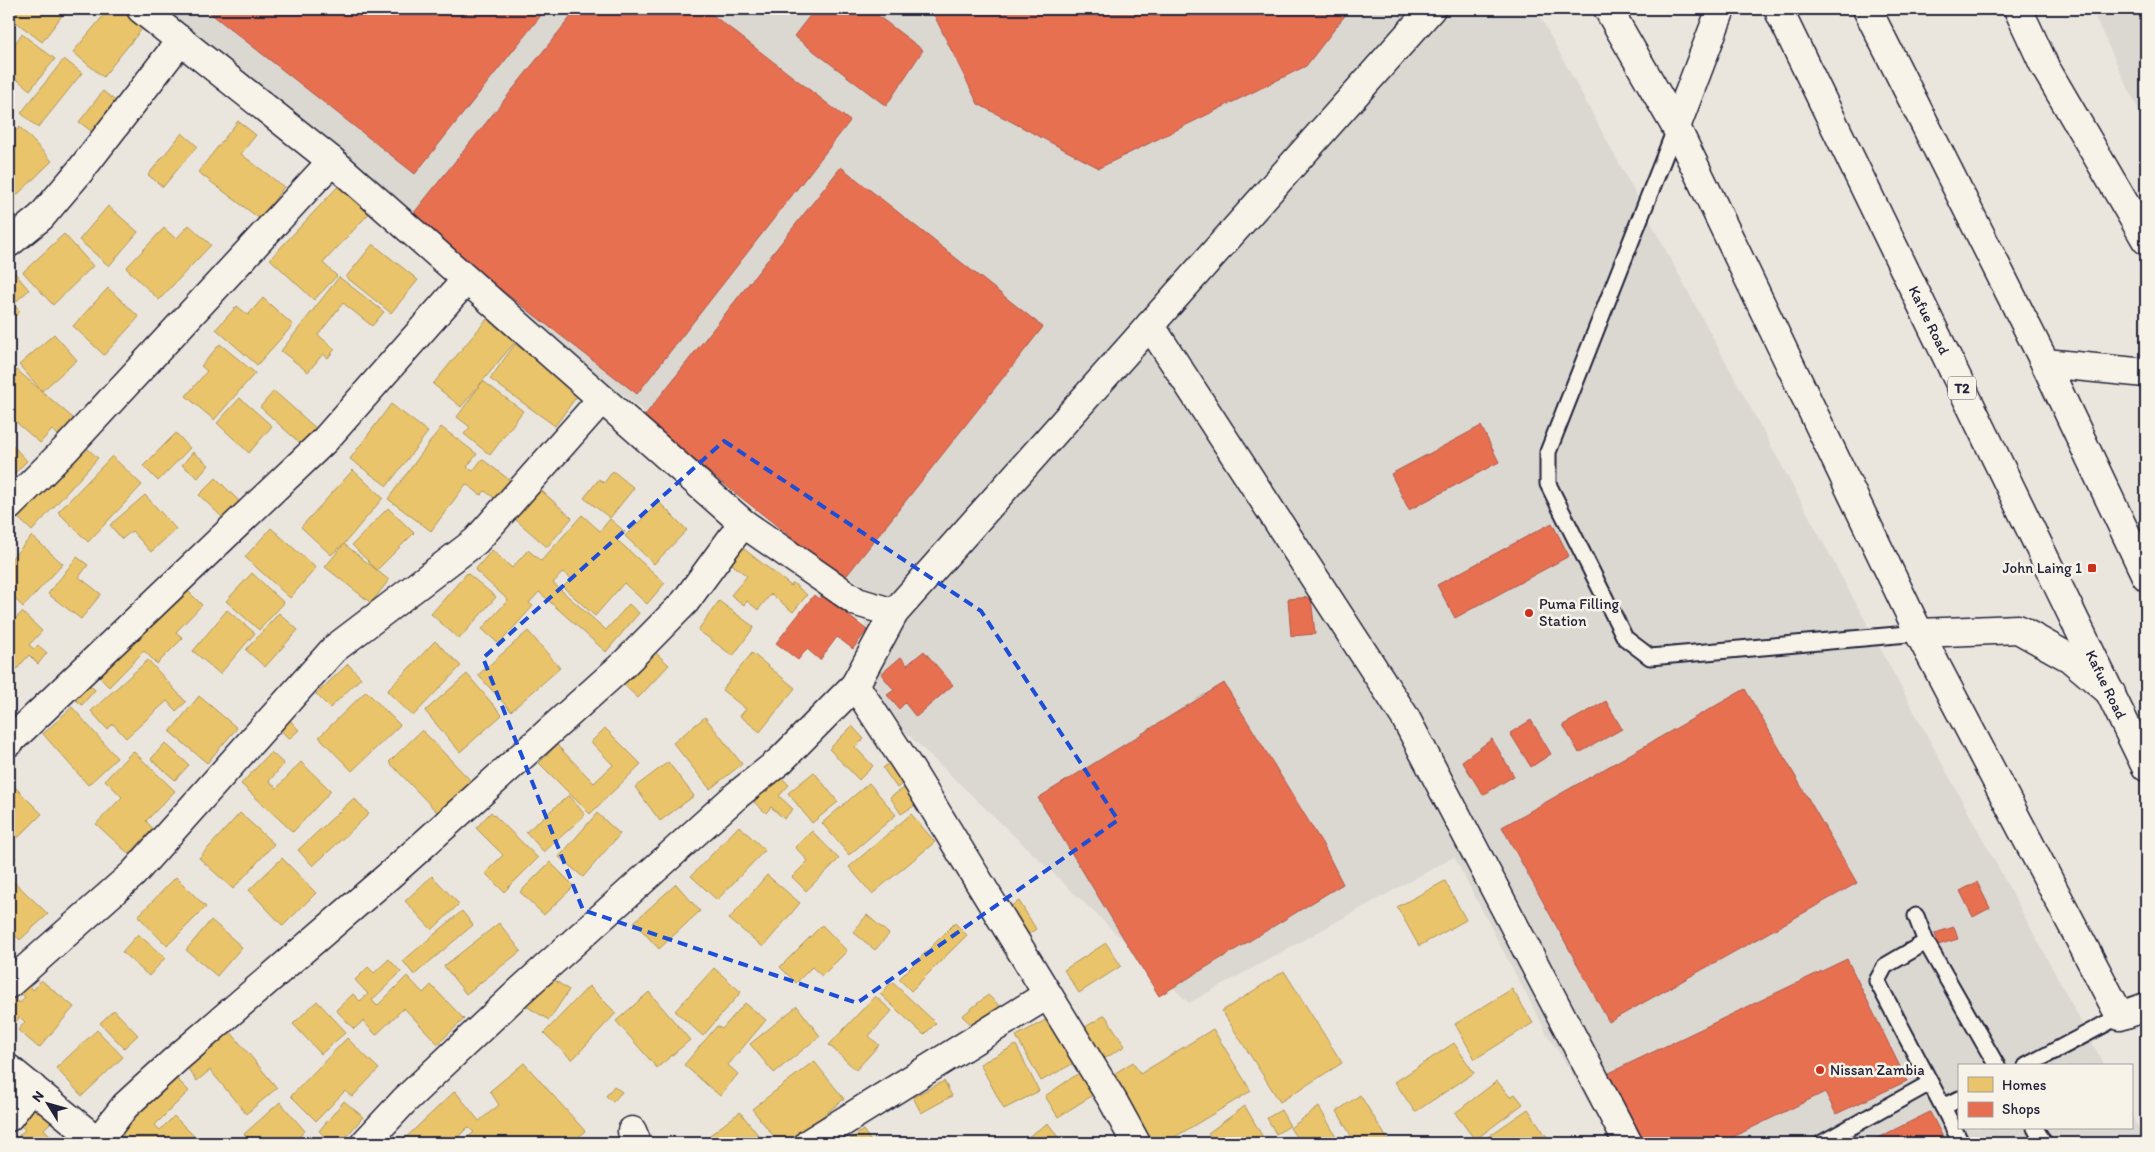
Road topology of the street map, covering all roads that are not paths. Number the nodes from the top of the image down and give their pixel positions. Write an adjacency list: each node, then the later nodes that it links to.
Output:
1 (141, 9): 8 (street)
2 (1431, 9): 14 (street)
3 (1608, 9): 9 (street)
4 (1721, 9): 9 (street)
5 (1778, 9): 24 (street, Kafue Road / T2)
6 (1868, 9): 15 (street)
7 (2018, 9): 11 (street)
8 (181, 40): 10 (street); 12 (street)
9 (1676, 128): 22 (street); 22 (lane)
10 (332, 161): 13 (street); 18 (street)
11 (2146, 240)
12 (9, 243)
13 (466, 280): 17 (street); 25 (street)
14 (1150, 325): 21 (street); 46 (street)
15 (2045, 362): 16 (street); 20 (street)
16 (2146, 373)
17 (601, 400): 19 (street); 29 (street)
18 (9, 506)
19 (743, 524): 21 (street); 42 (street)
20 (2146, 576)
21 (894, 613): 23 (street)
22 (1919, 633): 24 (street); 32 (street)
23 (855, 685): 30 (street); 43 (street)
24 (2111, 694): 26 (street, Kafue Road / T2)
25 (9, 742)
26 (2146, 767)
27 (1916, 916): 28 (lane)
28 (1926, 942): 33 (lane); 36 (lane)
29 (9, 984)
30 (1047, 995): 44 (street); 45 (street)
31 (2146, 1007): 32 (street)
32 (2120, 1016): 34 (lane)
33 (1997, 1064)
34 (2030, 1064)
35 (9, 1069): 37 (street)
36 (1930, 1084): 39 (lane); 47 (lane)
37 (32, 1086): 40 (street); 42 (street)
38 (1958, 1100): 39 (lane)
39 (1943, 1107): 48 (lane)
40 (9, 1117)
41 (2036, 1130): 49 (lane)
42 (99, 1142)
43 (365, 1143)
44 (809, 1143)
45 (1136, 1143)
46 (1628, 1143)
47 (1822, 1143)
48 (1961, 1143)
49 (2044, 1143)

